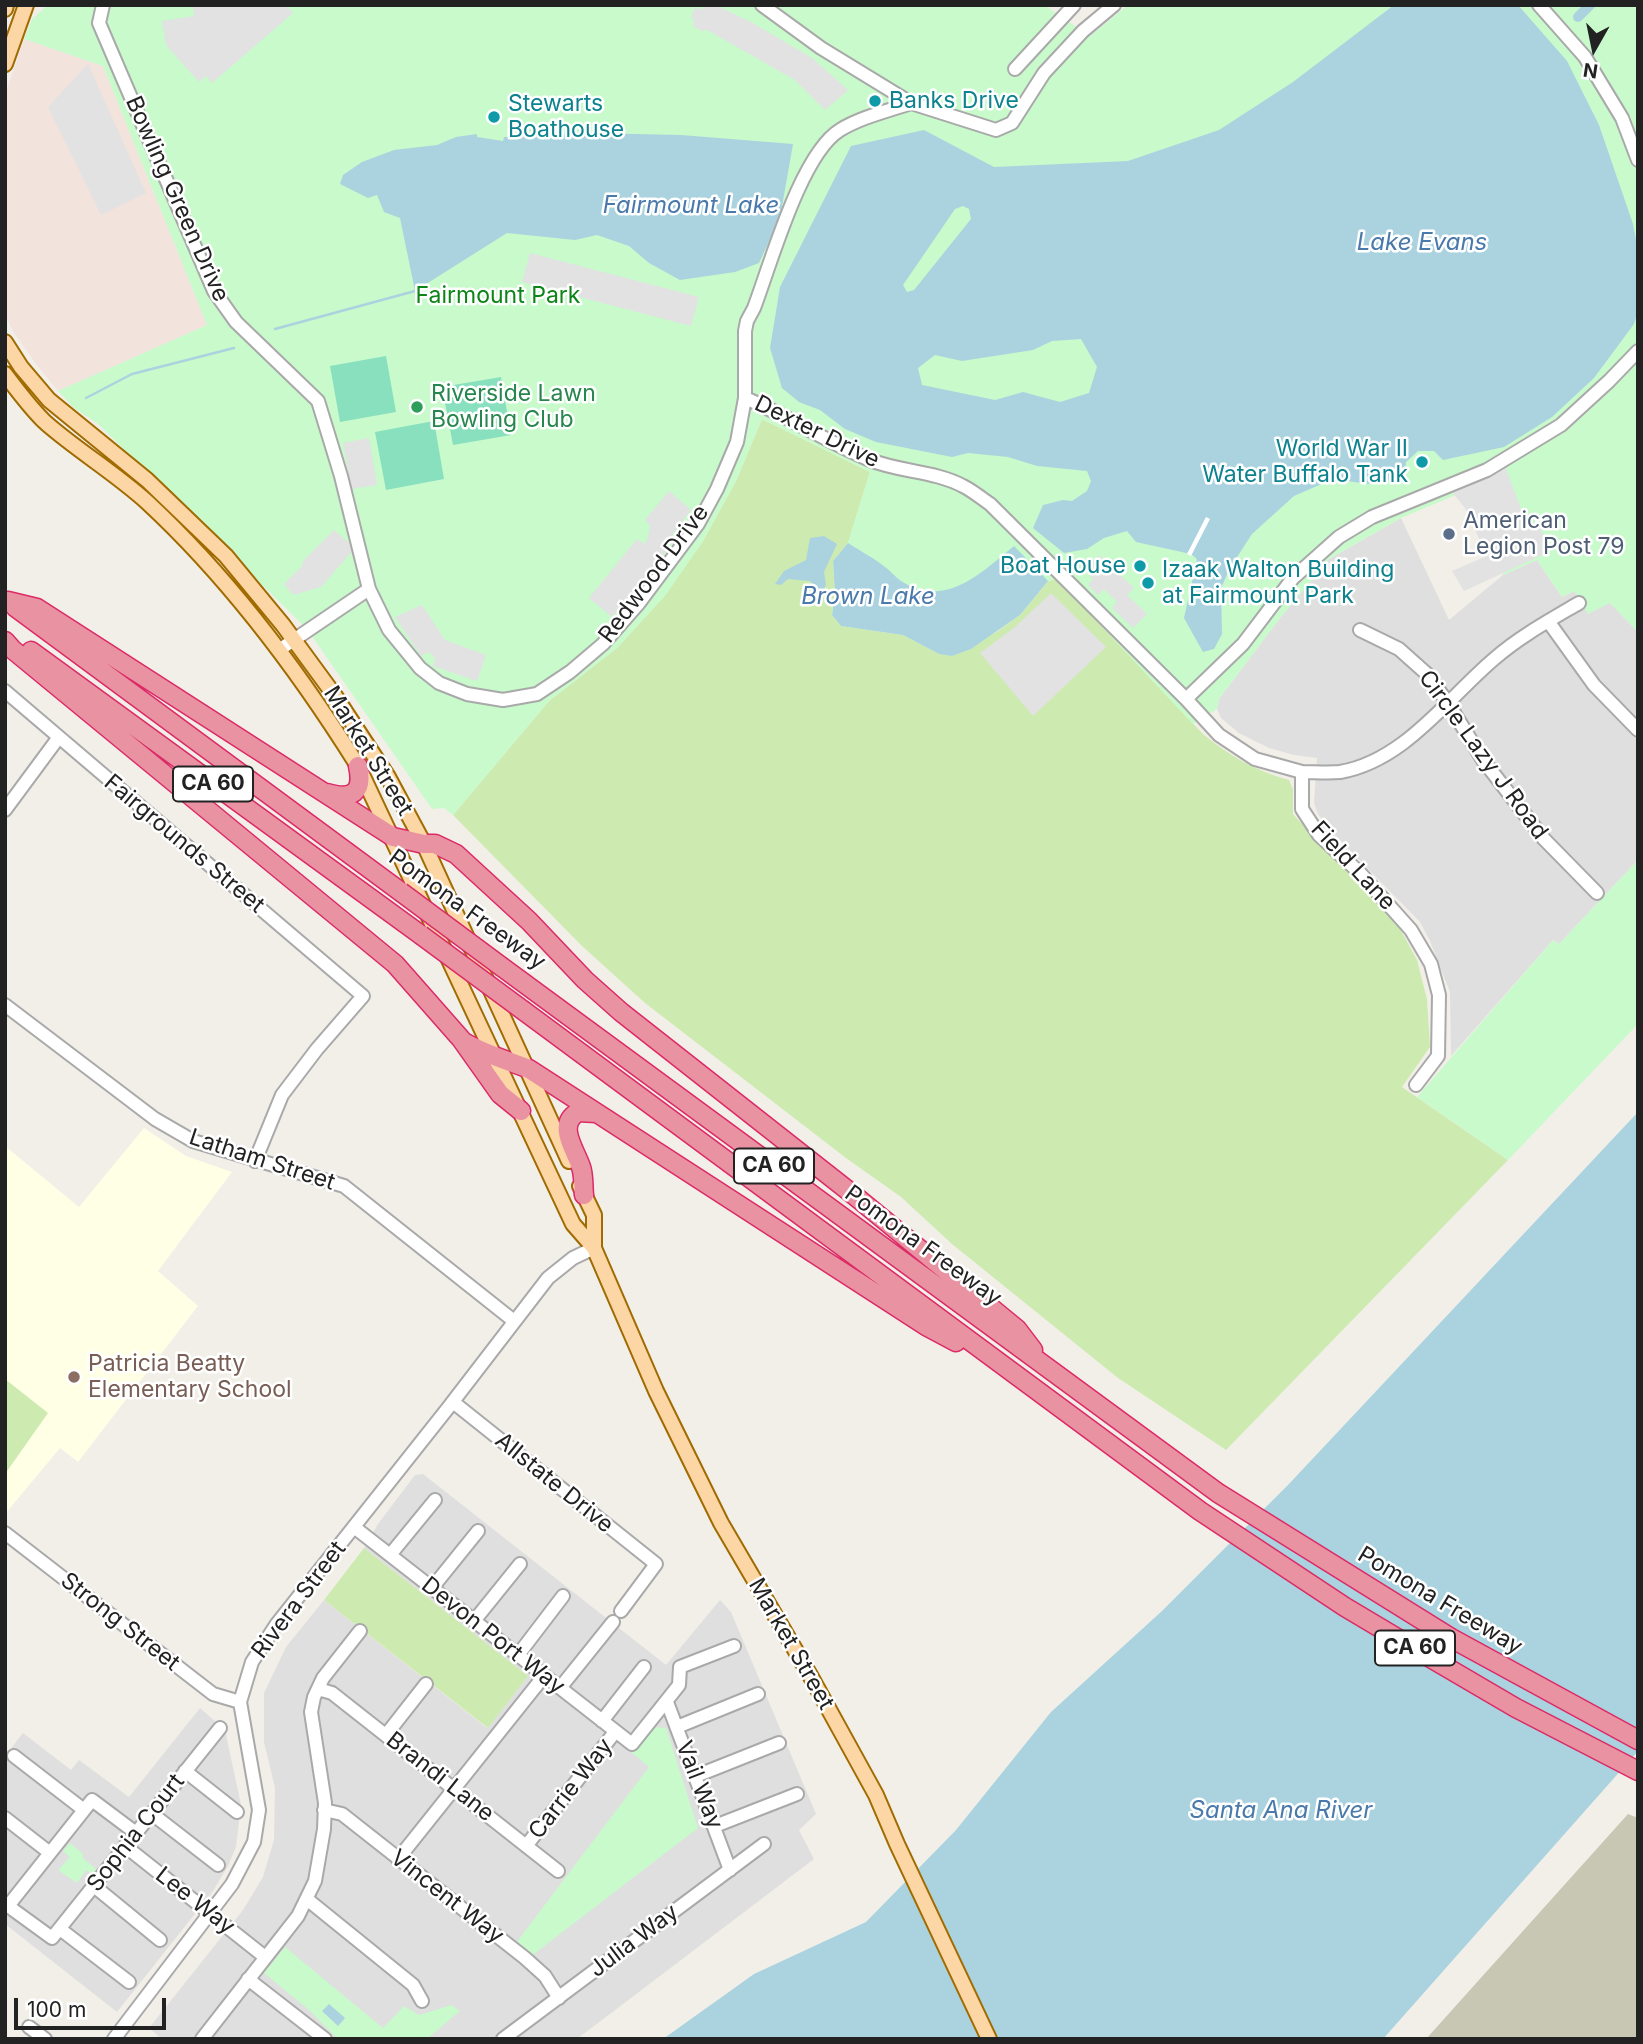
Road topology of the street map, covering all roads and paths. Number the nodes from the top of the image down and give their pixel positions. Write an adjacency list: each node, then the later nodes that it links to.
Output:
1 (26, 5): 7 (main road)
2 (103, 5): 15 (street, Bowling Green Drive)
3 (762, 5): 9 (street)
4 (1074, 5): 8 (street)
5 (1114, 5): 9 (street)
6 (1539, 5): 10 (street)
7 (5, 64)
8 (1015, 69)
9 (911, 103): 14 (street, Redwood Drive)
10 (1638, 160)
11 (5, 342): 21 (main road, Market Street)
12 (1638, 351): 25 (street)
13 (5, 374): 23 (main road, Market Street)
14 (745, 398): 15 (street, Redwood Drive); 25 (street, Dexter Drive)
15 (369, 589): 21 (street)
16 (7, 601): 31 (highway); 47 (highway, Pomona Freeway / CA 60, bridge)
17 (1579, 603): 18 (street)
18 (1548, 621): 26 (street); 27 (street)
19 (1360, 630): 26 (street, Circle Lazy J Road)
20 (5, 632): 48 (highway, Pomona Freeway / CA 60, bridge)
21 (293, 639): 23 (street); 34 (main road, Market Street)
22 (5, 641): 37 (highway)
23 (279, 650): 29 (main road, Market Street)
24 (5, 691): 28 (street, Fairgrounds Street)
25 (1186, 699): 30 (street)
26 (1448, 703): 30 (street); 35 (street, Circle Lazy J Road)
27 (1638, 730)
28 (60, 737): 32 (street); 43 (street, Fairgrounds Street)
29 (358, 766): 31 (highway); 33 (main road, Market Street)
30 (1302, 772): 40 (street, Field Lane)
31 (321, 791): 33 (highway)
32 (5, 810)
33 (393, 837): 34 (highway); 38 (main road, Market Street)
34 (424, 844): 39 (main road, Market Street); 47 (highway)
35 (1597, 893)
36 (5, 1004): 43 (street, Latham Street)
37 (461, 1039): 38 (highway); 41 (highway)
38 (495, 1055): 39 (highway); 41 (main road, Market Street)
39 (529, 1069): 42 (highway); 44 (main road, Market Street)
40 (1416, 1086)
41 (521, 1111): 45 (main road, Market Street)
42 (596, 1113): 44 (highway); 48 (highway)
43 (255, 1161): 46 (street, Latham Street)
44 (584, 1195): 45 (main road, Market Street)
45 (594, 1248): 46 (street, Rivera Street); 116 (main road, Market Street)
46 (514, 1321): 49 (street, Rivera Street)
47 (1045, 1367): 75 (highway, Pomona Freeway / CA 60)
48 (1023, 1380): 79 (highway, Pomona Freeway / CA 60)
49 (453, 1402): 51 (street, Rivera Street); 65 (street, Allstate Drive)
50 (435, 1500): 54 (street)
51 (354, 1527): 54 (street, Devon Port Way); 68 (street, Rivera Street)
52 (478, 1531): 56 (street)
53 (5, 1534): 68 (street, Strong Street)
54 (390, 1555): 56 (street, Devon Port Way)
55 (520, 1564): 58 (street)
56 (432, 1588): 58 (street, Devon Port Way)
57 (563, 1596): 61 (street)
58 (474, 1621): 61 (street, Devon Port Way)
59 (360, 1631): 66 (street)
60 (734, 1646): 69 (street)
61 (518, 1655): 63 (street, Devon Port Way)
62 (644, 1667): 70 (street)
63 (544, 1676): 65 (street, Devon Port Way); 81 (street)
64 (426, 1684): 74 (street)
65 (560, 1688): 70 (street, Devon Port Way)
66 (318, 1689): 74 (street, Brandi Lane); 84 (street)
67 (758, 1694): 71 (street)
68 (240, 1702): 102 (street, Rivera Street)
69 (667, 1702): 71 (street, Vail Way); 73 (street, Devon Port Way)
70 (602, 1721): 73 (street, Devon Port Way)
71 (677, 1727): 80 (street, Vail Way)
72 (220, 1728): 78 (street, Sophia Court)
73 (615, 1732): 92 (street, Carrie Way)
74 (386, 1735): 81 (street, Brandi Lane)
75 (1638, 1740)
76 (779, 1743): 80 (street)
77 (14, 1756): 83 (street)
78 (185, 1772): 85 (street); 86 (street, Sophia Court)
79 (1638, 1772)
80 (696, 1776): 88 (street, Vail Way)
81 (454, 1788): 92 (street, Brandi Lane); 94 (street)
82 (797, 1794): 88 (street)
83 (84, 1810): 89 (street); 93 (street)
84 (324, 1810): 94 (street, Vincent Way); 101 (street)
85 (237, 1812)
86 (151, 1813): 89 (street, Sophia Court); 95 (street)
87 (5, 1818): 93 (street)
88 (715, 1826): 96 (street, Vail Way)
89 (136, 1833): 91 (street, Sophia Court)
90 (764, 1844): 96 (street, Julia Way)
91 (125, 1846): 99 (street, Sophia Court); 102 (street, Lee Way)
92 (526, 1846): 97 (street, Brandi Lane)
93 (50, 1853): 100 (street)
94 (398, 1859): 108 (street, Vincent Way)
95 (218, 1865)
96 (730, 1870): 108 (street, Julia Way)
97 (558, 1871)
98 (5, 1886): 100 (street)
99 (94, 1886): 103 (street, Sophia Court); 104 (street)
100 (17, 1895): 103 (street)
101 (307, 1900): 105 (street); 109 (street)
102 (211, 1913): 105 (street, Lee Way); 112 (street, Rivera Street)
103 (56, 1933): 107 (street)
104 (160, 1940)
105 (265, 1957): 106 (street)
106 (248, 1979): 113 (street); 114 (street)
107 (129, 1982)
108 (559, 1998): 115 (street, Julia Way)
109 (422, 2001)
110 (29, 2027): 111 (street)
111 (45, 2039)
112 (114, 2039)
113 (202, 2039)
114 (325, 2039)
115 (503, 2039)
116 (989, 2039)

